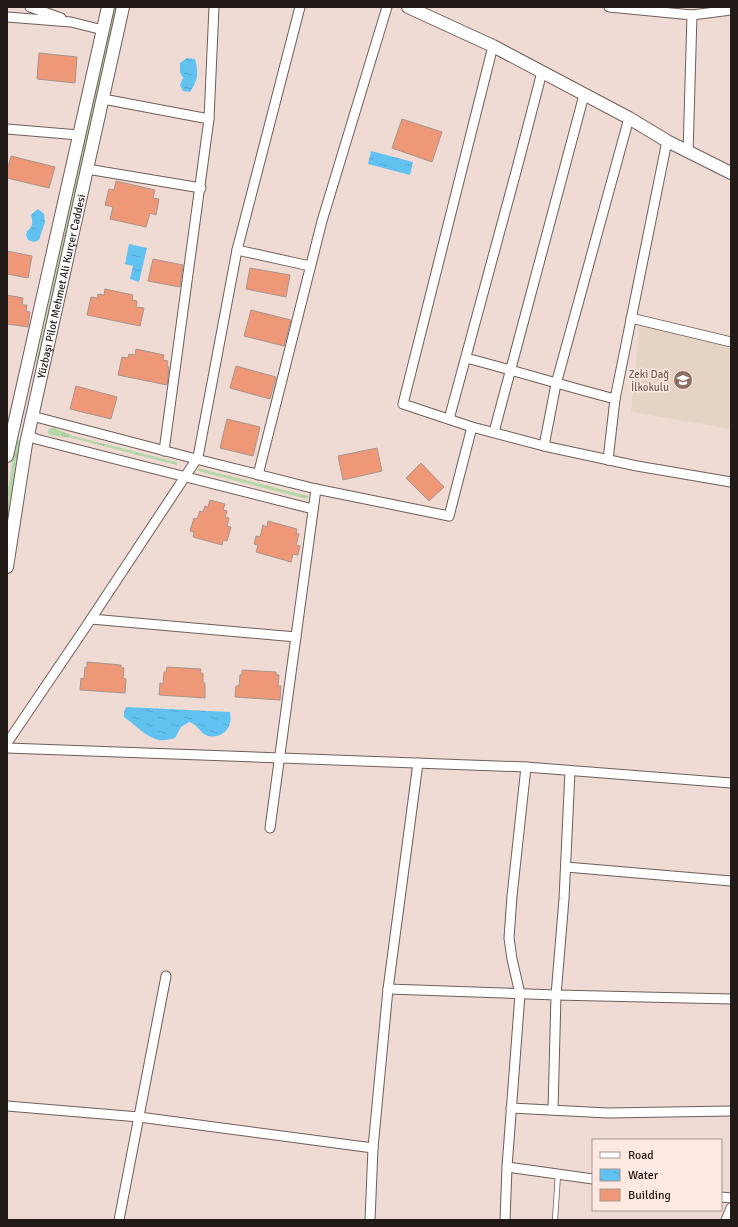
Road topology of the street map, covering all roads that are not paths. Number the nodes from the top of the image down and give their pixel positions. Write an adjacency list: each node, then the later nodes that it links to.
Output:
1 (30, 7): 12 (street)
2 (108, 7): 13 (main road, Yüzbaşı Pilot Mehmet Ali Kurçer Caddesi)
3 (123, 7): 17 (main road, Yüzbaşı Pilot Mehmet Ali Kurçer Caddesi)
4 (214, 7): 19 (street)
5 (300, 7): 27 (street)
6 (387, 7): 28 (street)
7 (408, 7): 14 (main road)
8 (608, 7): 10 (street)
9 (731, 10): 10 (street)
10 (692, 15): 23 (street)
11 (7, 17): 12 (street)
12 (71, 22): 13 (street)
13 (103, 30): 21 (main road, Yüzbaşı Pilot Mehmet Ali Kurçer Caddesi)
14 (494, 46): 15 (main road); 37 (street)
15 (542, 72): 16 (main road); 31 (street)
16 (584, 95): 18 (main road); 32 (street)
17 (103, 99): 19 (street); 24 (main road, Yüzbaşı Pilot Mehmet Ali Kurçer Caddesi)
18 (629, 118): 22 (main road); 33 (street)
19 (209, 119): 26 (street)
20 (7, 129): 21 (street)
21 (79, 136): 35 (main road, Yüzbaşı Pilot Mehmet Ali Kurçer Caddesi)
22 (667, 142): 23 (main road); 29 (street)
23 (688, 153): 25 (main road)
24 (87, 169): 26 (street); 36 (main road, Yüzbaşı Pilot Mehmet Ali Kurçer Caddesi)
25 (731, 173)
26 (201, 188): 43 (street)
27 (237, 250): 28 (street); 45 (street)
28 (310, 266): 47 (street)
29 (630, 318): 30 (street); 34 (street)
30 (731, 342)
31 (466, 358): 32 (street); 37 (street)
32 (510, 370): 33 (street); 40 (street)
33 (556, 384): 34 (street); 42 (street)
34 (615, 399): 46 (street)
35 (12, 410): 36 (main road); 38 (main road, Yüzbaşı Pilot Mehmet Ali Kurçer Caddesi)
36 (32, 416): 41 (main road, Yüzbaşı Pilot Mehmet Ali Kurçer Caddesi); 43 (street)
37 (449, 419): 39 (street)
38 (10, 426): 41 (main road); 44 (main road, Yüzbaşı Pilot Mehmet Ali Kurçer Caddesi)
39 (472, 426): 40 (street); 50 (street)
40 (494, 432): 42 (street)
41 (28, 435): 48 (street); 52 (main road, Yüzbaşı Pilot Mehmet Ali Kurçer Caddesi)
42 (544, 446): 46 (street)
43 (164, 451): 45 (street)
44 (7, 456)
45 (196, 460): 47 (street); 48 (street)
46 (608, 460): 49 (street)
47 (258, 474): 50 (street)
48 (185, 476): 51 (street); 53 (street)
49 (731, 482)
50 (316, 488): 51 (street)
51 (313, 509): 54 (street)
52 (7, 567)
53 (91, 619): 54 (street); 55 (street)
54 (296, 636): 57 (street)
55 (7, 743)
56 (7, 748): 57 (street)
57 (280, 758): 58 (street); 62 (street)
58 (418, 763): 59 (street); 66 (street)
59 (526, 767): 60 (street); 67 (street)
60 (570, 771): 61 (street); 63 (street)
61 (731, 783)
62 (270, 828)
63 (566, 867): 64 (street); 68 (street)
64 (731, 881)
65 (166, 976): 74 (street)
66 (388, 989): 67 (street); 75 (street)
67 (520, 994): 68 (street); 71 (street)
68 (556, 996): 69 (street); 72 (street)
69 (731, 999)
70 (7, 1106): 74 (street)
71 (512, 1108): 72 (street); 76 (street)
72 (553, 1110): 73 (street)
73 (731, 1110)
74 (139, 1117): 75 (street); 80 (street)
75 (373, 1148): 81 (street)
76 (507, 1167): 77 (street); 82 (street)
77 (558, 1174): 78 (street); 83 (lane)
78 (592, 1179)
79 (731, 1208): 84 (street)
80 (119, 1220)
81 (370, 1220)
82 (505, 1220)
83 (555, 1220)
84 (726, 1220)

